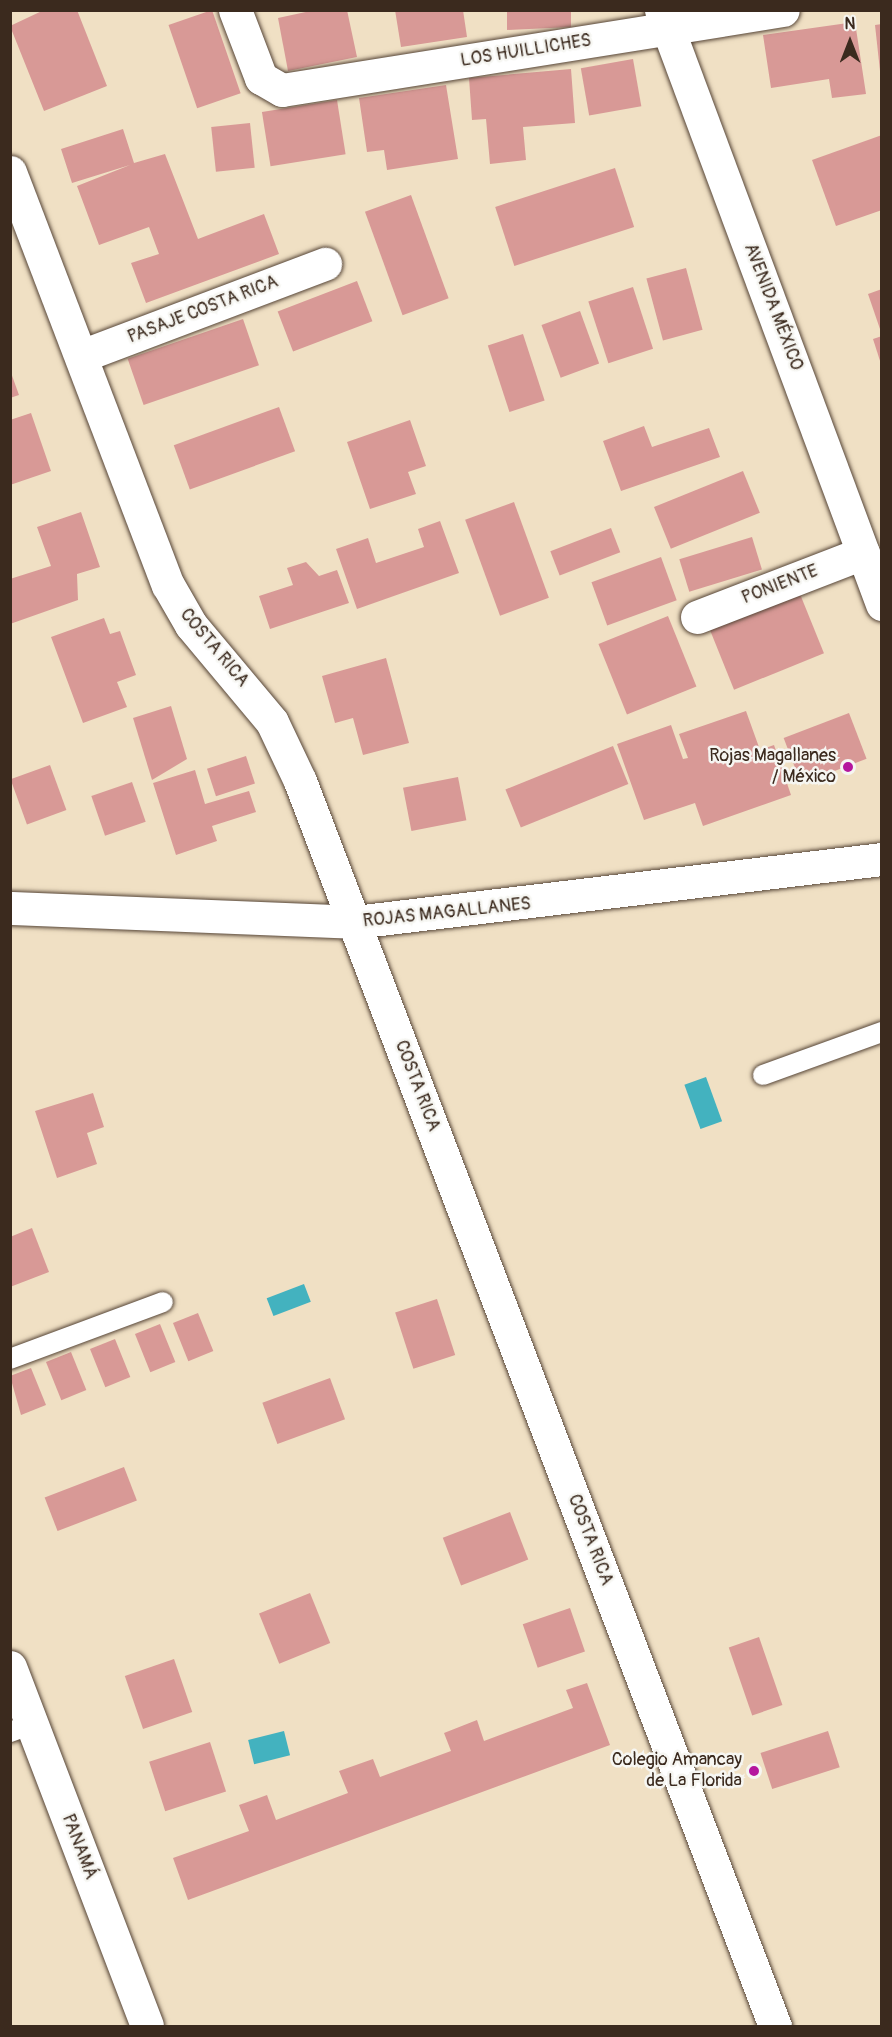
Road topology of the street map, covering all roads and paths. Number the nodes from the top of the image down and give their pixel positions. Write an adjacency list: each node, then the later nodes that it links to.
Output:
1 (235, 10): 3 (street, LOS HUILLICHES)
2 (783, 10): 3 (street, LOS HUILLICHES)
3 (664, 19): 7 (street, AVENIDA MÉXICO)
4 (10, 172): 6 (street, COSTA RICA)
5 (325, 264): 6 (street, PASAJE COSTA RICA)
6 (81, 356): 12 (street, COSTA RICA)
7 (863, 554): 8 (street, AVENIDA MÉXICO); 9 (street, PONIENTE)
8 (882, 604)
9 (697, 617)
10 (882, 859): 12 (street, ROJAS MAGALLANES)
11 (10, 908): 12 (street, ROJAS MAGALLANES)
12 (355, 922): 20 (street, COSTA RICA)
13 (882, 1032): 14 (lane)
14 (763, 1076)
15 (163, 1302): 16 (lane)
16 (10, 1359)
17 (10, 1667): 18 (street, PANAMÁ)
18 (21, 1728): 19 (street, PANAMÁ)
19 (147, 2026)
20 (775, 2026)

